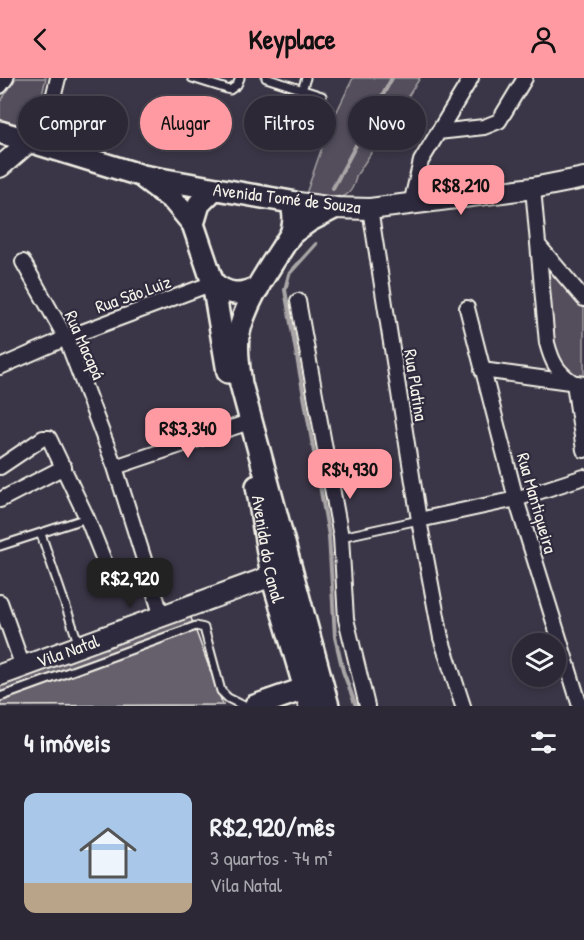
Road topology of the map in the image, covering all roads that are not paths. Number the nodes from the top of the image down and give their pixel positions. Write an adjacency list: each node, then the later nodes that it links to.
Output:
1 (6, 78): 9 (street)
2 (58, 78): 11 (street)
3 (192, 78): 4 (lane)
4 (240, 78)
5 (306, 78): 10 (lane)
6 (471, 78): 14 (street)
7 (525, 78): 14 (street)
8 (271, 79): 10 (lane)
9 (0, 86)
10 (302, 90): 12 (lane)
11 (54, 96)
12 (322, 96)
13 (0, 132): 15 (main road, Avenida Tomé de Souza)
14 (438, 132): 24 (street)
15 (18, 137)
16 (20, 150): 18 (street)
17 (59, 150): 19 (main road, Avenida Tomé de Souza)
18 (0, 167)
19 (142, 176): 22 (main road, Avenida Tomé de Souza); 27 (main road)
20 (584, 178): 21 (street, Avenida Tomé de Souza)
21 (533, 188): 24 (street, Avenida Tomé de Souza); 29 (street)
22 (214, 189): 23 (main road, Avenida Tomé de Souza); 27 (main road)
23 (291, 202): 25 (street, Avenida Tomé de Souza); 28 (main road, Avenida do Canal)
24 (411, 204): 26 (street, Avenida Tomé de Souza)
25 (334, 208): 26 (street, Avenida Tomé de Souza); 28 (main road)
26 (370, 209): 49 (street, Rua Platina)
27 (193, 224): 31 (main road, Avenida do Canal)
28 (291, 234): 32 (main road, Avenida do Canal)
29 (540, 248): 33 (street); 39 (street)
30 (23, 262): 36 (street, Rua Macapá)
31 (213, 283): 32 (main road); 36 (street, Rua São Luiz); 40 (main road, Avenida do Canal)
32 (258, 288): 40 (main road, Avenida do Canal)
33 (584, 299)
34 (298, 302): 51 (street)
35 (467, 308): 38 (street, Rua Mantiqueira)
36 (66, 338): 37 (street, Rua São Luiz); 44 (street, Rua Macapá)
37 (0, 367)
38 (482, 370): 39 (street); 46 (street, Rua Mantiqueira)
39 (579, 383): 41 (street)
40 (245, 423): 44 (street); 53 (main road, Avenida do Canal); 60 (main road, Avenida do Canal)
41 (584, 450)
42 (0, 466): 43 (street)
43 (64, 467): 47 (street); 48 (street)
44 (115, 467): 56 (street, Rua Macapá)
45 (584, 477): 46 (street)
46 (516, 499): 49 (street); 67 (street, Rua Mantiqueira)
47 (0, 500)
48 (87, 518): 50 (lane); 54 (street)
49 (419, 520): 51 (lane); 66 (street, Rua Platina)
50 (41, 534): 52 (lane); 57 (lane)
51 (341, 537): 65 (street)
52 (0, 546)
53 (272, 576): 56 (street, Vila Natal); 60 (main road, Avenida do Canal)
54 (111, 579)
55 (0, 602): 58 (street)
56 (162, 617): 57 (street, Vila Natal)
57 (80, 647): 58 (street, Vila Natal)
58 (23, 667): 59 (street, Vila Natal)
59 (0, 675)
60 (312, 692): 63 (main road); 64 (main road, Avenida do Canal)
61 (0, 697): 62 (lane)
62 (244, 706)
63 (255, 706)
64 (328, 706)
65 (367, 706)
66 (463, 706)
67 (580, 706)

